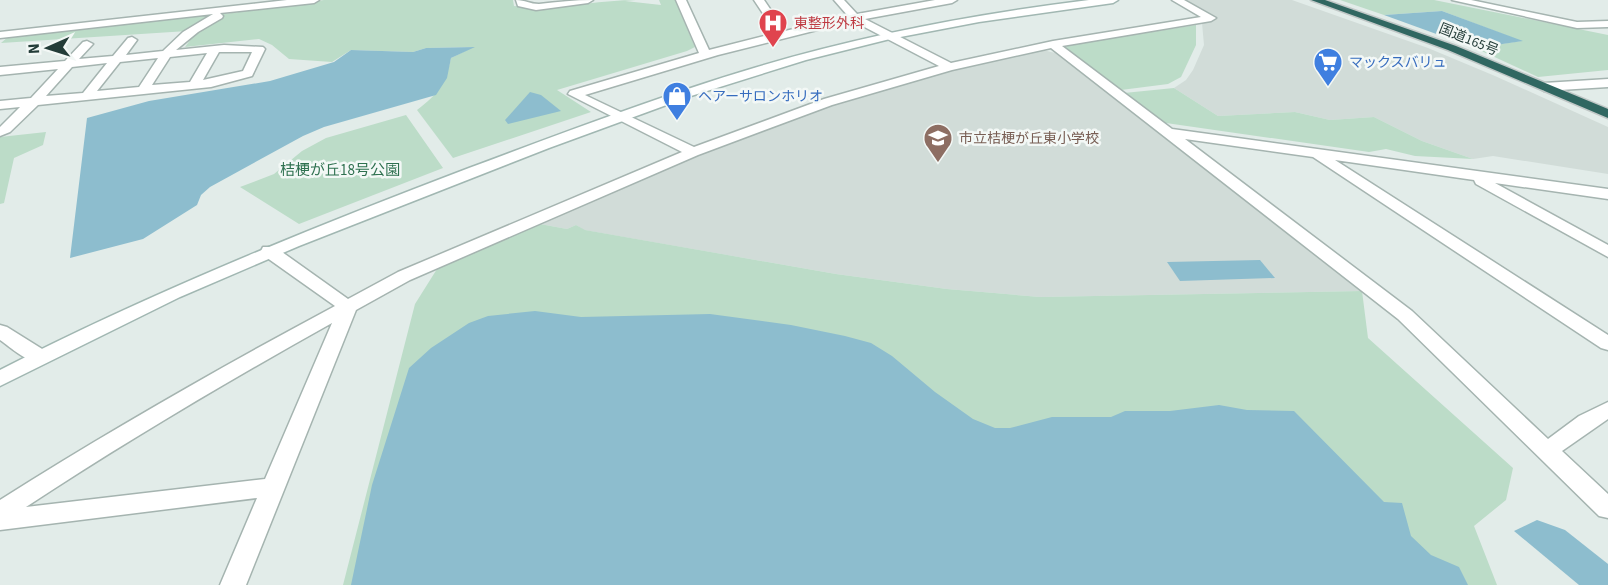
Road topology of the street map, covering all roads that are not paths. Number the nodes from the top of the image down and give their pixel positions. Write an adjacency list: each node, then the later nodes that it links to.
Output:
1 (314, 0): 13 (street)
2 (520, 0): 3 (street)
3 (588, 0)
4 (681, 0): 25 (street)
5 (759, 0): 16 (street)
6 (839, 0): 14 (street)
7 (952, 0): 12 (street)
8 (1113, 0): 18 (street)
9 (1177, 0): 21 (street)
10 (1316, 0): 34 (highway, 国道165号)
11 (1457, 0): 15 (street)
12 (919, 2): 14 (street)
13 (228, 11): 17 (street); 24 (street)
14 (855, 18): 16 (street); 18 (street)
15 (1608, 24)
16 (782, 34): 25 (street)
17 (0, 35)
18 (890, 36): 28 (street); 40 (street)
19 (132, 40): 26 (street)
20 (87, 44): 27 (street)
21 (1053, 44): 28 (street); 42 (street)
22 (215, 49): 24 (street); 33 (street); 33 (street)
23 (28, 54): 29 (street)
24 (167, 54): 26 (street); 35 (street)
25 (705, 54): 40 (street)
26 (117, 59): 27 (street); 36 (street)
27 (69, 64): 29 (street); 37 (street)
28 (949, 67): 43 (street)
29 (13, 70): 30 (street); 31 (street)
30 (0, 71)
31 (0, 82)
32 (1608, 83): 34 (street)
33 (194, 84): 35 (street)
34 (1544, 87): 39 (highway, 国道165号)
35 (143, 90): 36 (street)
36 (87, 96): 37 (street)
37 (34, 102): 38 (street); 41 (street)
38 (0, 105)
39 (1608, 114)
40 (621, 117): 43 (street); 47 (street)
41 (0, 132)
42 (1168, 133): 44 (street); 55 (street)
43 (693, 152): 49 (street)
44 (1315, 154): 45 (street); 51 (street)
45 (1472, 176): 46 (street); 48 (street)
46 (1608, 194)
47 (269, 251): 49 (street); 52 (street)
48 (1608, 252)
49 (348, 307): 56 (street); 58 (street)
50 (0, 331): 52 (street)
51 (1608, 344)
52 (40, 357): 53 (street)
53 (0, 378)
54 (1608, 409): 55 (street)
55 (1547, 451): 57 (street)
56 (274, 487): 59 (street); 60 (street)
57 (1608, 509)
58 (0, 512)
59 (0, 520)
60 (233, 585)

